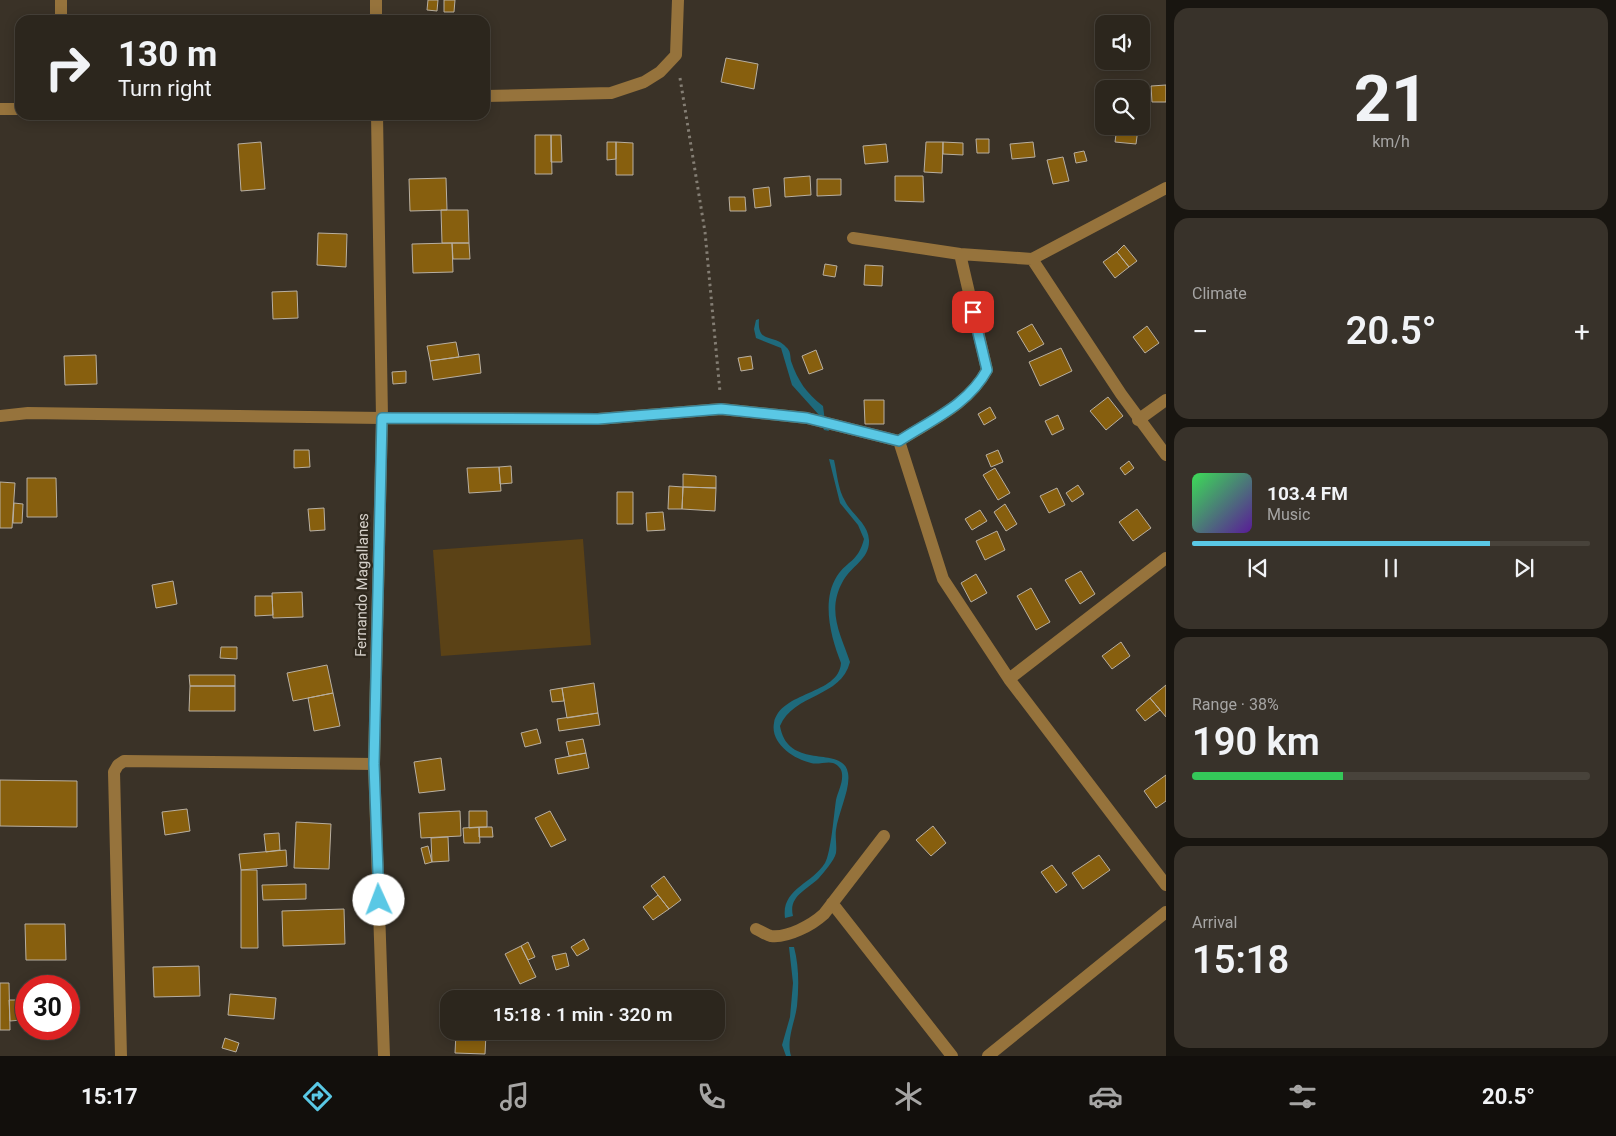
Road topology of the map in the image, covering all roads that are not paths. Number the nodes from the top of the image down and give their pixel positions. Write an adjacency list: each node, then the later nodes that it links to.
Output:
1 (61, 0): 4 (street)
2 (376, 0): 5 (street)
3 (678, 0): 6 (street)
4 (61, 15)
5 (376, 15)
6 (490, 96)
7 (0, 109): 8 (street)
8 (15, 109)
9 (377, 120): 16 (street, Fernando Magallanes)
10 (1166, 188): 13 (street)
11 (853, 238): 12 (street)
12 (960, 254): 13 (street); 18 (street)
13 (1032, 259): 17 (street)
14 (1166, 400): 17 (street)
15 (0, 416): 16 (street)
16 (382, 418): 18 (street); 22 (street, Fernando Magallanes)
17 (1138, 420): 19 (street)
18 (899, 441): 21 (street)
19 (1166, 455)
20 (1166, 558): 21 (street)
21 (1009, 679): 24 (street)
22 (374, 764): 28 (street); 29 (street, Fernando Magallanes)
23 (884, 836): 25 (street)
24 (1166, 885)
25 (832, 904): 27 (street); 30 (street)
26 (1166, 912): 31 (street)
27 (756, 929)
28 (121, 1056)
29 (384, 1056)
30 (952, 1056)
31 (988, 1056)

